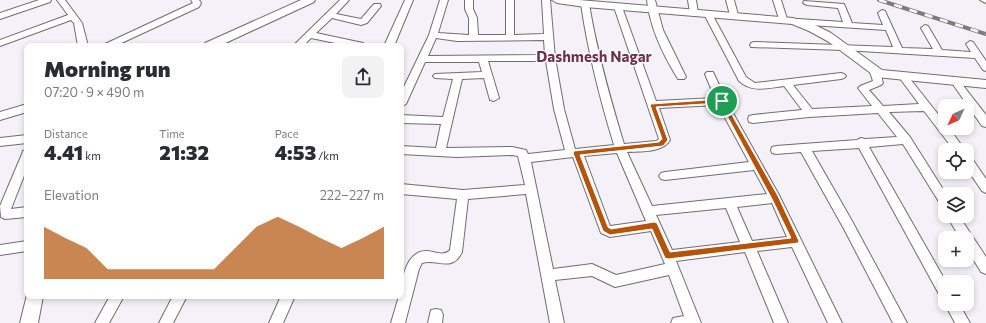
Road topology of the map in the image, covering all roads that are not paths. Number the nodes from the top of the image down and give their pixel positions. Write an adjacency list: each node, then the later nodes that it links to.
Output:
1 (47, 0): 25 (street)
2 (195, 0): 39 (street)
3 (310, 0): 40 (street)
4 (345, 0): 23 (street)
5 (409, 0): 43 (street)
6 (444, 0): 33 (street)
7 (469, 0): 36 (street)
8 (510, 0): 34 (street)
9 (546, 0): 35 (street)
10 (558, 0): 16 (street)
11 (692, 0): 20 (street)
12 (730, 0): 24 (street)
13 (778, 0): 27 (street)
14 (63, 1): 26 (street)
15 (808, 3): 29 (street)
16 (585, 4): 17 (street); 84 (street)
17 (611, 4): 18 (street); 68 (street)
18 (651, 4): 20 (street); 60 (street)
19 (377, 6): 23 (street)
20 (694, 13): 22 (street)
21 (882, 13): 30 (street)
22 (708, 14): 24 (street); 63 (street)
23 (331, 15): 32 (street)
24 (734, 15): 27 (street)
25 (0, 16)
26 (73, 16): 37 (street); 38 (street)
27 (783, 19): 28 (street)
28 (798, 22): 29 (street); 46 (street)
29 (849, 26): 30 (street)
30 (889, 28): 47 (street)
31 (925, 28): 48 (street)
32 (310, 35): 41 (street); 42 (street)
33 (432, 36): 36 (street); 51 (street)
34 (510, 37): 35 (street); 36 (street)
35 (548, 37): 50 (street)
36 (474, 38)
37 (0, 43)
38 (83, 43)
39 (113, 43)
40 (217, 43)
41 (301, 43)
42 (349, 43)
43 (390, 43)
44 (970, 44): 49 (street)
45 (754, 45): 46 (street)
46 (844, 47): 47 (street); 54 (street)
47 (899, 50): 48 (street)
48 (939, 52): 49 (street)
49 (977, 55): 53 (street)
50 (550, 58): 52 (street); 88 (street)
51 (422, 59): 52 (street); 65 (street)
52 (483, 59): 56 (street)
53 (986, 68)
54 (875, 72): 61 (street); 71 (street)
55 (710, 74): 67 (street)
56 (488, 75): 58 (street); 66 (street)
57 (438, 76): 58 (street)
58 (458, 76): 76 (street)
59 (840, 76): 63 (street)
60 (681, 77)
61 (904, 77): 62 (street); 69 (street)
62 (955, 81): 64 (street); 77 (street)
63 (786, 82): 72 (street)
64 (986, 84)
65 (404, 98)
66 (494, 98)
67 (722, 101): 68 (street); 91 (street)
68 (653, 105): 84 (street)
69 (926, 107): 71 (street); 82 (street)
70 (24, 109): 73 (street)
71 (880, 109): 72 (street); 79 (street)
72 (809, 113): 75 (street)
73 (0, 116)
74 (404, 119): 76 (street)
75 (753, 119)
76 (448, 122): 87 (street)
77 (986, 123)
78 (24, 139): 80 (street)
79 (906, 140): 81 (street); 98 (street)
80 (0, 142)
81 (861, 142): 83 (street); 114 (street)
82 (954, 143)
83 (804, 147): 86 (street); 132 (street)
84 (620, 148): 88 (street); 102 (street)
85 (404, 150): 87 (street)
86 (776, 150)
87 (440, 152): 89 (street)
88 (574, 153): 89 (street); 105 (street)
89 (525, 158): 97 (street)
90 (24, 161): 103 (street)
91 (756, 165): 94 (street); 100 (street)
92 (974, 167): 93 (street)
93 (982, 175): 96 (street)
94 (665, 176)
95 (404, 188): 99 (street)
96 (986, 188)
97 (531, 189): 99 (street); 113 (street)
98 (938, 191)
99 (463, 195): 115 (street)
100 (775, 198): 101 (street); 106 (street)
101 (730, 203): 102 (street); 108 (street)
102 (647, 211): 105 (street)
103 (24, 212)
104 (958, 223): 112 (street)
105 (654, 225): 110 (street)
106 (796, 241): 108 (street); 131 (street)
107 (24, 246): 109 (street)
108 (749, 247): 110 (street); 130 (street)
109 (0, 250)
110 (668, 256): 111 (street)
111 (673, 268): 113 (street); 122 (street)
112 (986, 268)
113 (548, 275): 128 (street)
114 (938, 280)
115 (404, 291)
116 (34, 299): 123 (street)
117 (115, 299): 124 (street)
118 (178, 299): 125 (street)
119 (287, 299): 126 (street)
120 (402, 299): 127 (street)
121 (956, 311): 133 (street)
122 (694, 322): 129 (street)
123 (28, 323)
124 (102, 323)
125 (166, 323)
126 (276, 323)
127 (398, 323)
128 (557, 323)
129 (678, 323)
130 (781, 323)
131 (835, 323)
132 (900, 323)
133 (963, 323)

